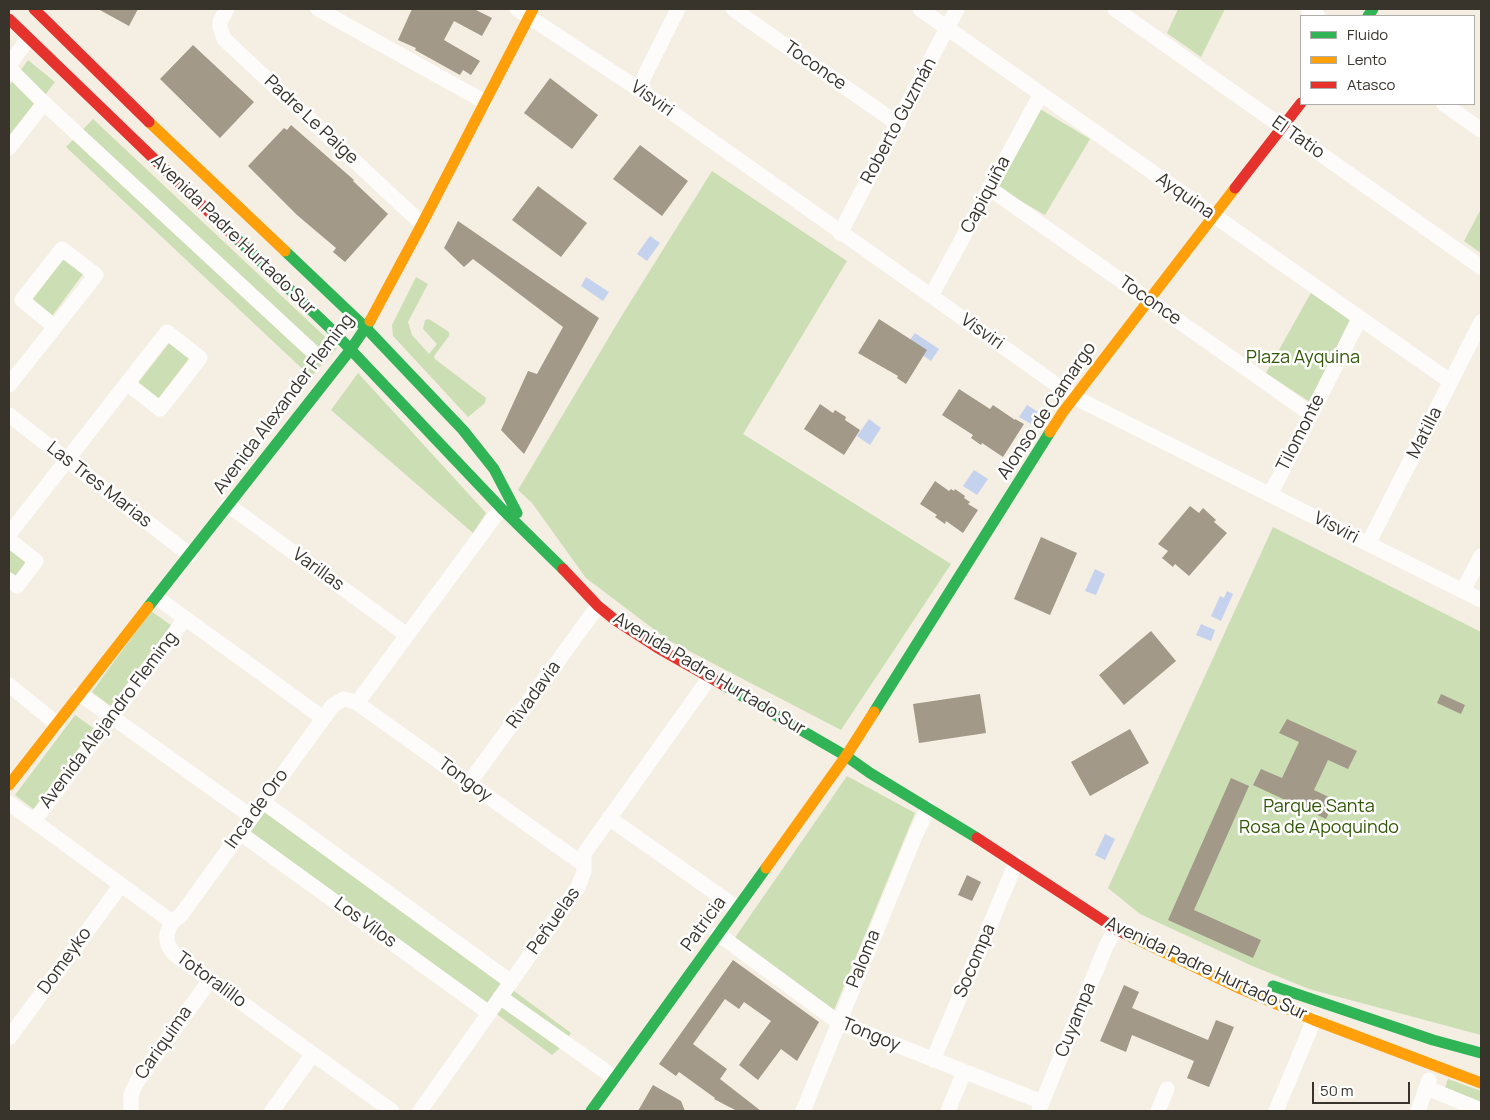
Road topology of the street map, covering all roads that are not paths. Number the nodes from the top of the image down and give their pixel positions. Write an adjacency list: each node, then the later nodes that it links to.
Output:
1 (34, 9): 34 (main road, Avenida Padre Hurtado Sur)
2 (227, 9): 26 (street, Padre Le Paige)
3 (318, 9): 16 (street)
4 (678, 9): 14 (street)
5 (733, 9): 20 (street, Toconce)
6 (920, 9): 11 (street, Ayquina)
7 (957, 9): 11 (street, Roberto Guzmán)
8 (1115, 9): 21 (street, El Tatio)
9 (526, 11): 14 (street, Visviri); 16 (main road, Avenida Alexander Fleming)
10 (9, 18): 12 (main road, Avenida Padre Hurtado Sur)
11 (948, 28): 15 (street, Ayquina); 20 (street, Roberto Guzmán)
12 (28, 39): 13 (street); 35 (main road, Avenida Padre Hurtado Sur)
13 (9, 67): 17 (street, Avenida Padre Hurtado Sur)
14 (638, 89): 27 (street, Visviri)
15 (1041, 94): 24 (street, Capiquiña); 25 (street, Ayquina)
16 (485, 102): 26 (main road, Avenida Alexander Fleming)
17 (44, 103): 23 (street); 36 (street, Avenida Padre Hurtado Sur)
18 (1300, 104): 21 (main road, Alonso de Camargo)
19 (1445, 105): 22 (street)
20 (898, 124): 27 (street, Roberto Guzmán)
21 (1283, 127): 25 (main road, Alonso de Camargo); 28 (street, El Tatio)
22 (1481, 130)
23 (9, 148)
24 (989, 188): 29 (street, Capiquiña); 30 (street, Toconce)
25 (1214, 216): 30 (main road, Alonso de Camargo); 31 (street, Ayquina)
26 (422, 224): 34 (main road, Avenida Alexander Fleming)
27 (840, 233): 29 (street, Visviri)
28 (1481, 268)
29 (931, 296): 40 (street, Visviri)
30 (1149, 300): 40 (main road, Alonso de Camargo); 41 (street, Toconce)
31 (1360, 318): 37 (street, Ayquina); 41 (street, Tilomonte)
32 (1481, 322): 37 (street, Matilla)
33 (55, 327): 33 (street); 39 (street)
34 (366, 328): 35 (main road, Avenida Alexander Fleming); 49 (main road, Avenida Padre Hurtado Sur)
35 (351, 349): 45 (main road, Avenida Alexander Fleming); 46 (main road, Avenida Padre Hurtado Sur)
36 (314, 353)
37 (1450, 382): 50 (street, Matilla)
38 (127, 383): 38 (street); 43 (street)
39 (9, 385)
40 (1074, 396): 44 (street, Visviri); 67 (main road, Alonso de Camargo)
41 (1311, 414): 44 (street, Tilomonte)
42 (9, 415): 43 (street, Las Tres Marias)
43 (67, 460): 47 (street); 51 (street, Las Tres Marias)
44 (1270, 495): 50 (street, Visviri)
45 (228, 505): 51 (main road, Avenida Alexander Fleming); 59 (street, Varillas)
46 (501, 508): 49 (main road, Avenida Padre Hurtado Sur); 59 (street, Inca de Oro)
47 (9, 534)
48 (9, 540): 53 (street)
49 (536, 541): 57 (main road, Avenida Padre Hurtado Sur)
50 (1368, 544): 54 (street, Visviri)
51 (190, 555): 55 (main road, Avenida Alexander Fleming)
52 (1481, 556): 54 (street)
53 (9, 580)
54 (1463, 591): 56 (street, Visviri)
55 (156, 597): 58 (street); 62 (main road, Avenida Alexander Fleming)
56 (1481, 600)
57 (598, 606): 60 (main road, Avenida Padre Hurtado Sur); 69 (street, Rivadavia)
58 (185, 618): 64 (street, Avenida Alejandro Fleming); 65 (street)
59 (408, 635): 63 (street, Inca de Oro)
60 (710, 677): 67 (main road, Avenida Padre Hurtado Sur); 75 (street, Peñuelas)
61 (9, 685): 66 (street)
62 (80, 694): 64 (street); 66 (main road, Avenida Alexander Fleming)
63 (350, 701): 65 (street, Inca de Oro); 69 (street, Tongoy)
64 (112, 716): 74 (street); 76 (street, Avenida Alejandro Fleming)
65 (323, 718): 71 (street, Inca de Oro)
66 (57, 724): 70 (main road, Avenida Alexander Fleming)
67 (846, 756): 68 (main road, Avenida Padre Hurtado Sur); 73 (main road, Avenida Padre Hurtado Sur); 81 (main road, Patricia)
68 (887, 770)
69 (469, 783): 79 (street, Tongoy)
70 (9, 785)
71 (263, 802): 74 (street, Inca de Oro); 87 (street)
72 (9, 803): 76 (street)
73 (928, 808): 78 (main road, Avenida Padre Hurtado Sur); 91 (street, Paloma)
74 (252, 817): 77 (street, Inca de Oro)
75 (609, 818): 79 (street, Peñuelas); 81 (street)
76 (34, 821): 80 (street)
77 (240, 833): 82 (street, Inca de Oro); 89 (street, Los Vilos)
78 (1016, 863): 83 (main road, Avenida Padre Hurtado Sur); 95 (street, Socompa)
79 (584, 865): 87 (street, Peñuelas)
80 (120, 884): 82 (street); 92 (street, Domeyko)
81 (737, 908): 84 (main road, Patricia)
82 (172, 922): 85 (street, Totoralillo)
83 (1116, 929): 90 (main road, Avenida Padre Hurtado Sur); 102 (street, Cuyampa)
84 (718, 934): 91 (street, Tongoy); 98 (main road, Patricia)
85 (210, 980): 94 (street, Totoralillo); 104 (street, Cariquima)
86 (1258, 980): 93 (main road, Avenida Padre Hurtado Sur)
87 (511, 982): 88 (street, Peñuelas)
88 (500, 997): 89 (street, Peñuelas); 98 (street)
89 (489, 1013): 107 (street, Peñuelas)
90 (1314, 1020): 96 (main road, Avenida Padre Hurtado Sur); 112 (street)
91 (838, 1022): 95 (street, Tongoy); 109 (street, Paloma)
92 (9, 1038)
93 (1481, 1053)
94 (313, 1054): 105 (street); 106 (street, Totoralillo)
95 (933, 1060): 97 (street, Tongoy)
96 (1434, 1065): 99 (main road, Avenida Padre Hurtado Sur); 100 (street)
97 (964, 1072): 102 (street, Tongoy); 110 (street)
98 (615, 1078): 108 (main road, Patricia)
99 (1481, 1082)
100 (1427, 1088): 103 (street); 113 (street)
101 (1167, 1089): 111 (street)
102 (1040, 1107)
103 (1481, 1110)
104 (131, 1111)
105 (272, 1111)
106 (392, 1111)
107 (420, 1111)
108 (591, 1111)
109 (803, 1111)
110 (948, 1111)
111 (1158, 1111)
112 (1276, 1111)
113 (1418, 1111)

